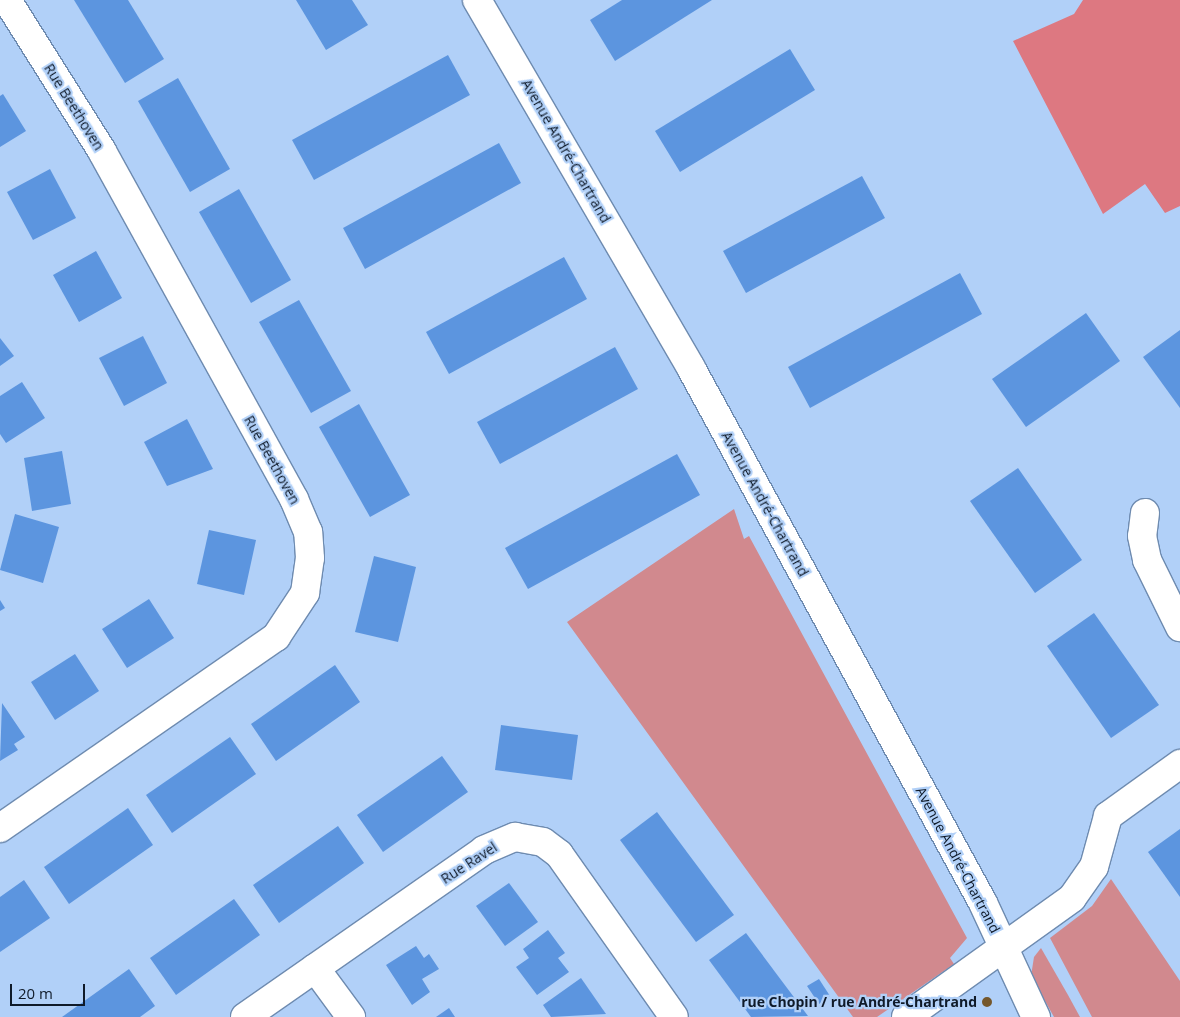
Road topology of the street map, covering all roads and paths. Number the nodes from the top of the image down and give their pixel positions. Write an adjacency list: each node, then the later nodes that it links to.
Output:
1 (7, 0): 6 (street, Rue Beethoven)
2 (477, 0): 7 (street, Avenue André-Chartrand)
3 (1145, 513): 4 (street)
4 (1180, 626)
5 (1180, 764): 7 (street)
6 (0, 828)
7 (1003, 947): 12 (street); 13 (street, Avenue André-Chartrand)
8 (315, 968): 9 (street, Rue Ravel); 10 (street); 11 (street, Rue Ravel)
9 (245, 1017)
10 (351, 1017)
11 (674, 1017)
12 (906, 1017)
13 (1036, 1017)

